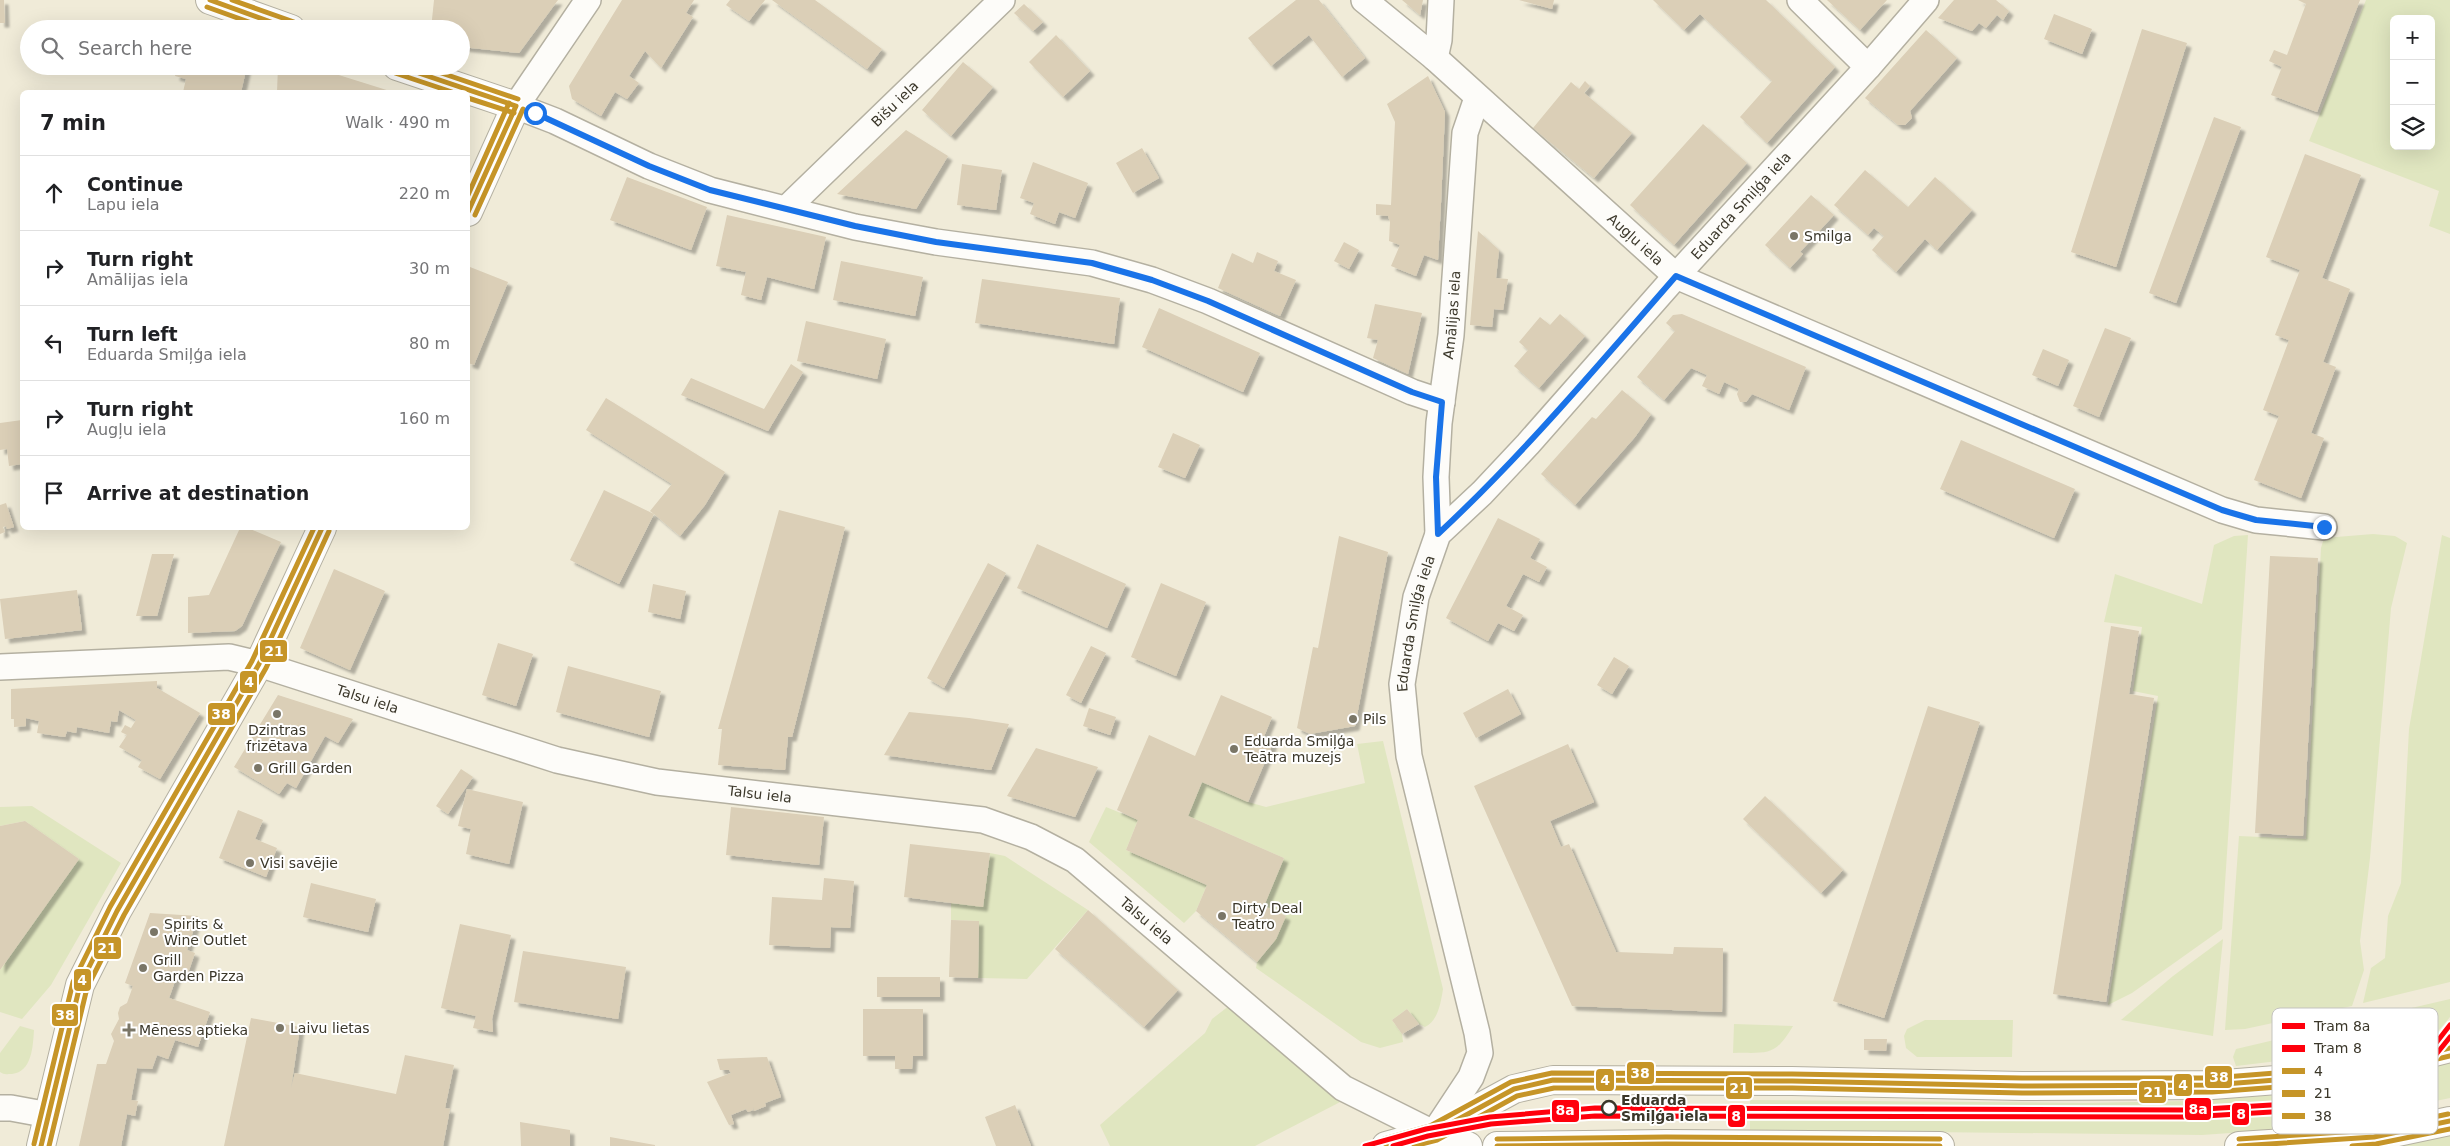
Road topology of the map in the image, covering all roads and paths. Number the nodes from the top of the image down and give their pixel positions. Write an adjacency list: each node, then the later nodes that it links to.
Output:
1 (210, 0): 8 (street)
2 (588, 0): 15 (street)
3 (1002, 0): 17 (street, Bišu iela)
4 (1364, 0): 9 (street, Augļu iela)
5 (1441, 0): 9 (street)
6 (1800, 0): 10 (street)
7 (1926, 0): 10 (street, Eduarda Smiļģa iela)
8 (267, 20)
9 (1435, 58): 14 (street, Augļu iela)
10 (1868, 67): 18 (street, Eduarda Smiļģa iela)
11 (424, 75): 12 (street)
12 (468, 90)
13 (470, 91): 15 (street)
14 (1477, 98): 18 (street, Augļu iela); 19 (street, Amālijas iela)
15 (516, 106): 16 (street); 17 (street)
16 (470, 208)
17 (787, 208): 19 (street)
18 (1676, 276): 20 (street, Augļu iela); 22 (street, Eduarda Smiļģa iela)
19 (1442, 402): 22 (street, Amālijas iela)
20 (2324, 527)
21 (321, 530): 23 (street)
22 (1438, 534): 29 (street, Eduarda Smiļģa iela)
23 (259, 664): 24 (street, Talsu iela); 27 (street); 29 (street, Talsu iela)
24 (0, 667)
25 (2272, 1080): 29 (street)
26 (0, 1108): 27 (street)
27 (49, 1115): 31 (street)
28 (2388, 1134): 30 (street)
29 (1432, 1139): 32 (street); 33 (street)
30 (2319, 1143): 36 (street)
31 (41, 1146)
32 (1386, 1146)
33 (1468, 1146)
34 (1496, 1146): 35 (street)
35 (1940, 1146)
36 (2240, 1146)

